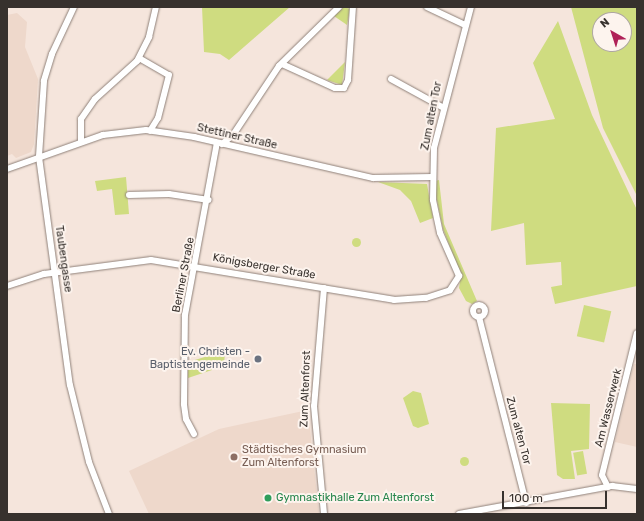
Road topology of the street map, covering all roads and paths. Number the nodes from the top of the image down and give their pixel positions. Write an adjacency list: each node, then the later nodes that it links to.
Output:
1 (74, 7): 15 (street, Taubengasse)
2 (156, 7): 8 (street)
3 (339, 7): 9 (street)
4 (353, 7): 9 (street)
5 (427, 7): 7 (street)
6 (471, 7): 7 (street, Zum alten Tor)
7 (465, 25): 11 (street, Zum alten Tor)
8 (139, 58): 12 (street); 13 (street)
9 (282, 64): 14 (street)
10 (390, 78): 11 (street)
11 (442, 107): 17 (street, Zum alten Tor)
12 (150, 130): 13 (street, Stettiner Straße); 14 (street, Stettiner Straße)
13 (81, 141): 15 (street, Stettiner Straße)
14 (219, 144): 17 (street, Stettiner Straße); 19 (street, Berliner Straße)
15 (39, 157): 16 (street, Stettiner Straße); 21 (street, Taubengasse)
16 (7, 169)
17 (432, 177): 22 (street, Zum alten Tor)
18 (129, 195): 19 (street)
19 (209, 200): 20 (street, Berliner Straße)
20 (194, 265): 21 (street, Königsberger Straße); 24 (street, Königsberger Straße); 27 (street, Berliner Straße)
21 (55, 273): 23 (street, Königsberger Straße); 31 (street, Taubengasse)
22 (458, 276): 24 (street, Königsberger Straße)
23 (7, 286)
24 (324, 288): 32 (street, Zum Altenforst)
25 (479, 317): 30 (street, Zum alten Tor)
26 (637, 333): 28 (street, Am Wasserwerk)
27 (194, 434)
28 (608, 487): 29 (street); 30 (street)
29 (637, 489)
30 (526, 502): 33 (street)
31 (109, 514)
32 (324, 514)
33 (459, 514)

